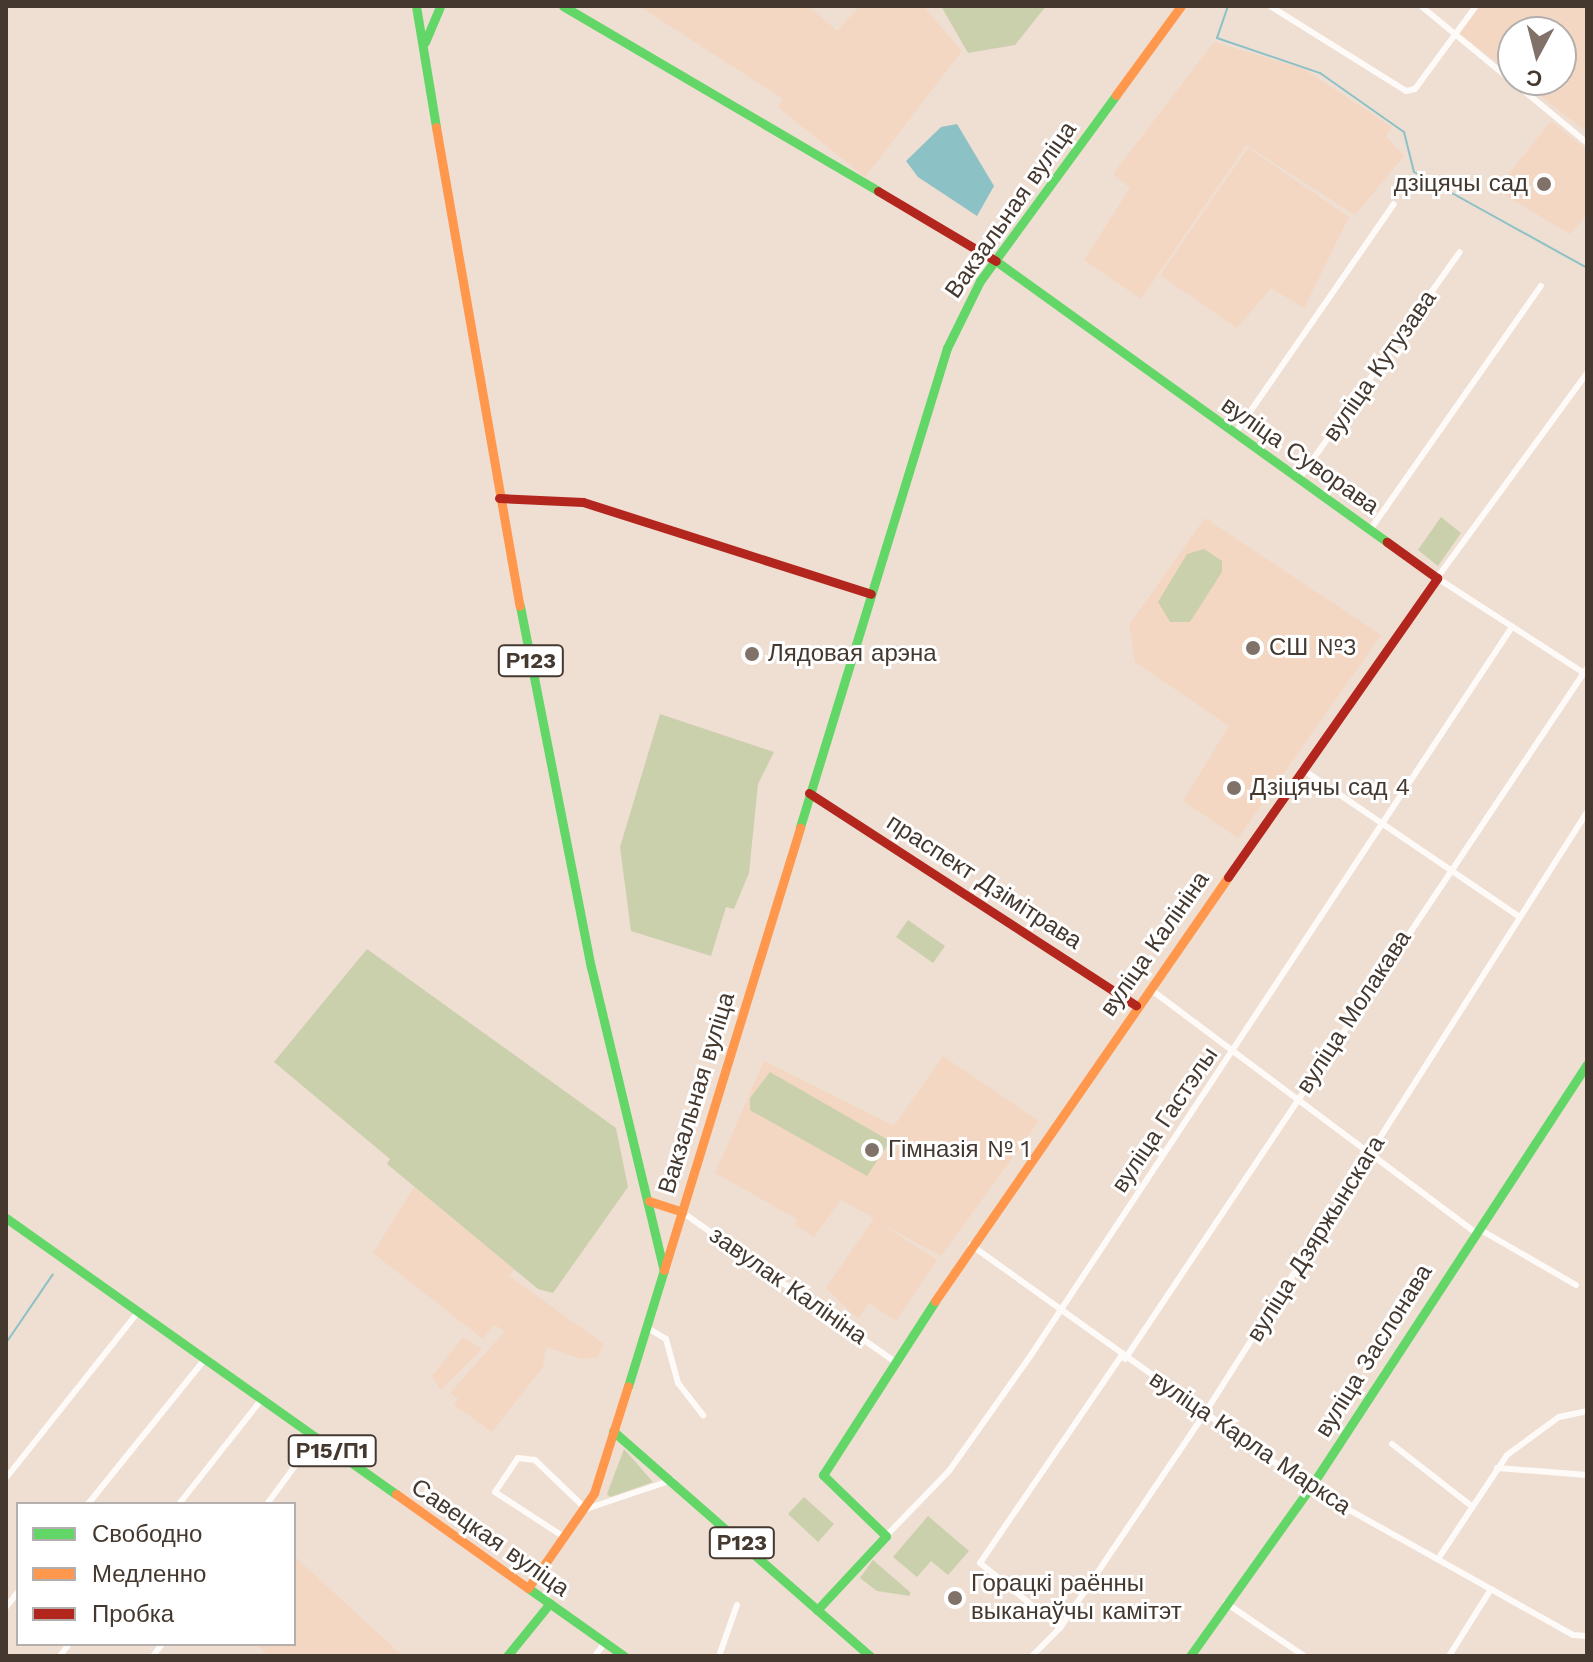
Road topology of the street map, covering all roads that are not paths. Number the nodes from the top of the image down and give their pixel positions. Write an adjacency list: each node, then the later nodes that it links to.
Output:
1 (419, 6): 2 (main road); 9 (main road, Р123)
2 (440, 6): 9 (main road)
3 (563, 6): 13 (main road, вуліца Суворава)
4 (1181, 6): 13 (main road, Вакзальная вуліца)
5 (1270, 6): 8 (street)
6 (1421, 6): 8 (street)
7 (1476, 6): 8 (street)
8 (1456, 33): 10 (street)
9 (423, 48): 18 (main road, Р123)
10 (1587, 143)
11 (1394, 204): 16 (street)
12 (1460, 252): 17 (street, вуліца Кутузава)
13 (996, 261): 16 (main road, вуліца Суворава); 21 (main road, Вакзальная вуліца)
14 (1541, 286): 19 (street)
15 (1587, 373): 20 (street, вуліца Калініна)
16 (1236, 432): 17 (main road, вуліца Суворава)
17 (1299, 479): 19 (main road, вуліца Суворава)
18 (499, 498): 21 (main road); 36 (main road, Р123)
19 (1370, 530): 20 (main road, вуліца Суворава)
20 (1437, 578): 22 (street, вуліца Суворава); 24 (main road, вуліца Калініна)
21 (871, 594): 25 (main road, Вакзальная вуліца)
22 (1512, 627): 23 (street, вуліца Суворава); 27 (street, вуліца Гастэлы)
23 (1586, 672): 28 (street, вуліца Молакава)
24 (1302, 769): 27 (street); 30 (main road, вуліца Калініна)
25 (809, 793): 31 (main road, праспект Дзімітрава); 37 (main road, Вакзальная вуліца)
26 (1587, 812): 29 (street, вуліца Дзяржынскага)
27 (1381, 821): 28 (street); 32 (street, вуліца Гастэлы)
28 (1449, 866): 29 (street); 34 (street, вуліца Молакава)
29 (1518, 916): 35 (street, вуліца Дзяржынскага)
30 (1148, 988): 31 (main road, вуліца Калініна); 32 (street)
31 (1136, 1005): 40 (main road, вуліца Калініна)
32 (1233, 1054): 34 (street); 44 (street, вуліца Гастэлы)
33 (1587, 1064): 39 (main road, вуліца Заслонава)
34 (1296, 1100): 35 (street); 46 (street, вуліца Молакава)
35 (1367, 1158): 39 (street); 52 (street, вуліца Дзяржынскага)
36 (649, 1201): 37 (main road); 41 (main road, Р123)
37 (682, 1212): 41 (main road, Вакзальная вуліца); 48 (street, завулак Калініна)
38 (6, 1218): 43 (main road, Р15/П1)
39 (1475, 1229): 42 (street); 60 (main road, вуліца Заслонава)
40 (971, 1245): 44 (street, вуліца Карла Маркса); 48 (main road, вуліца Калініна)
41 (664, 1270): 45 (main road, Вакзальная вуліца / Р123)
42 (1576, 1285)
43 (138, 1312): 47 (main road, Савецкая вуліца / Р15/П1); 58 (street)
44 (1060, 1312): 46 (street, вуліца Карла Маркса); 66 (street, вуліца Гастэлы)
45 (646, 1327): 51 (street); 53 (main road, Вакзальная вуліца / Р123)
46 (1123, 1357): 52 (street, вуліца Карла Маркса); 75 (street, вуліца Молакава)
47 (205, 1359): 49 (main road, Савецкая вуліца / Р15/П1); 61 (street)
48 (894, 1361): 66 (main road, вуліца Калініна)
49 (261, 1400): 54 (main road, Савецкая вуліца / Р15/П1); 62 (street)
50 (1587, 1411): 56 (street)
51 (703, 1415)
52 (1203, 1416): 60 (street, вуліца Карла Маркса); 75 (street, вуліца Дзяржынскага)
53 (613, 1431): 59 (main road, Р123); 65 (main road, Вакзальная вуліца)
54 (315, 1439): 63 (street); 69 (main road, Савецкая вуліца / Р15/П1)
55 (1392, 1444): 64 (street)
56 (1497, 1468): 57 (street); 64 (street)
57 (1587, 1475)
58 (6, 1478)
59 (672, 1480): 65 (street); 74 (main road, Р123)
60 (1310, 1488): 68 (street, вуліца Карла Маркса); 72 (main road, вуліца Заслонава)
61 (90, 1502)
62 (181, 1502)
63 (268, 1502)
64 (1470, 1505): 68 (street)
65 (586, 1509): 67 (main road, Вакзальная вуліца); 67 (street)
66 (886, 1536): 74 (main road, вуліца Гастэлы)
67 (564, 1537): 69 (main road, Вакзальная вуліца)
68 (1438, 1559): 70 (street, вуліца Карла Маркса)
69 (528, 1588): 71 (main road, Савецкая вуліца / Р15/П1)
70 (1491, 1589): 76 (street, вуліца Карла Маркса); 86 (street)
71 (550, 1603): 77 (main road, Савецкая вуліца / Р15/П1); 78 (main road)
72 (1226, 1603): 84 (main road, вуліца Заслонава); 85 (street)
73 (737, 1605): 81 (street)
74 (817, 1610): 82 (main road, Р123)
75 (1060, 1628): 83 (street, вуліца Дзяржынскага)
76 (1587, 1636)
77 (605, 1642): 79 (street); 80 (main road, Савецкая вуліца / Р15/П1)
78 (507, 1656)
79 (595, 1656)
80 (624, 1656)
81 (719, 1656)
82 (870, 1656)
83 (1032, 1656)
84 (1190, 1656)
85 (1304, 1656)
86 (1449, 1656)

